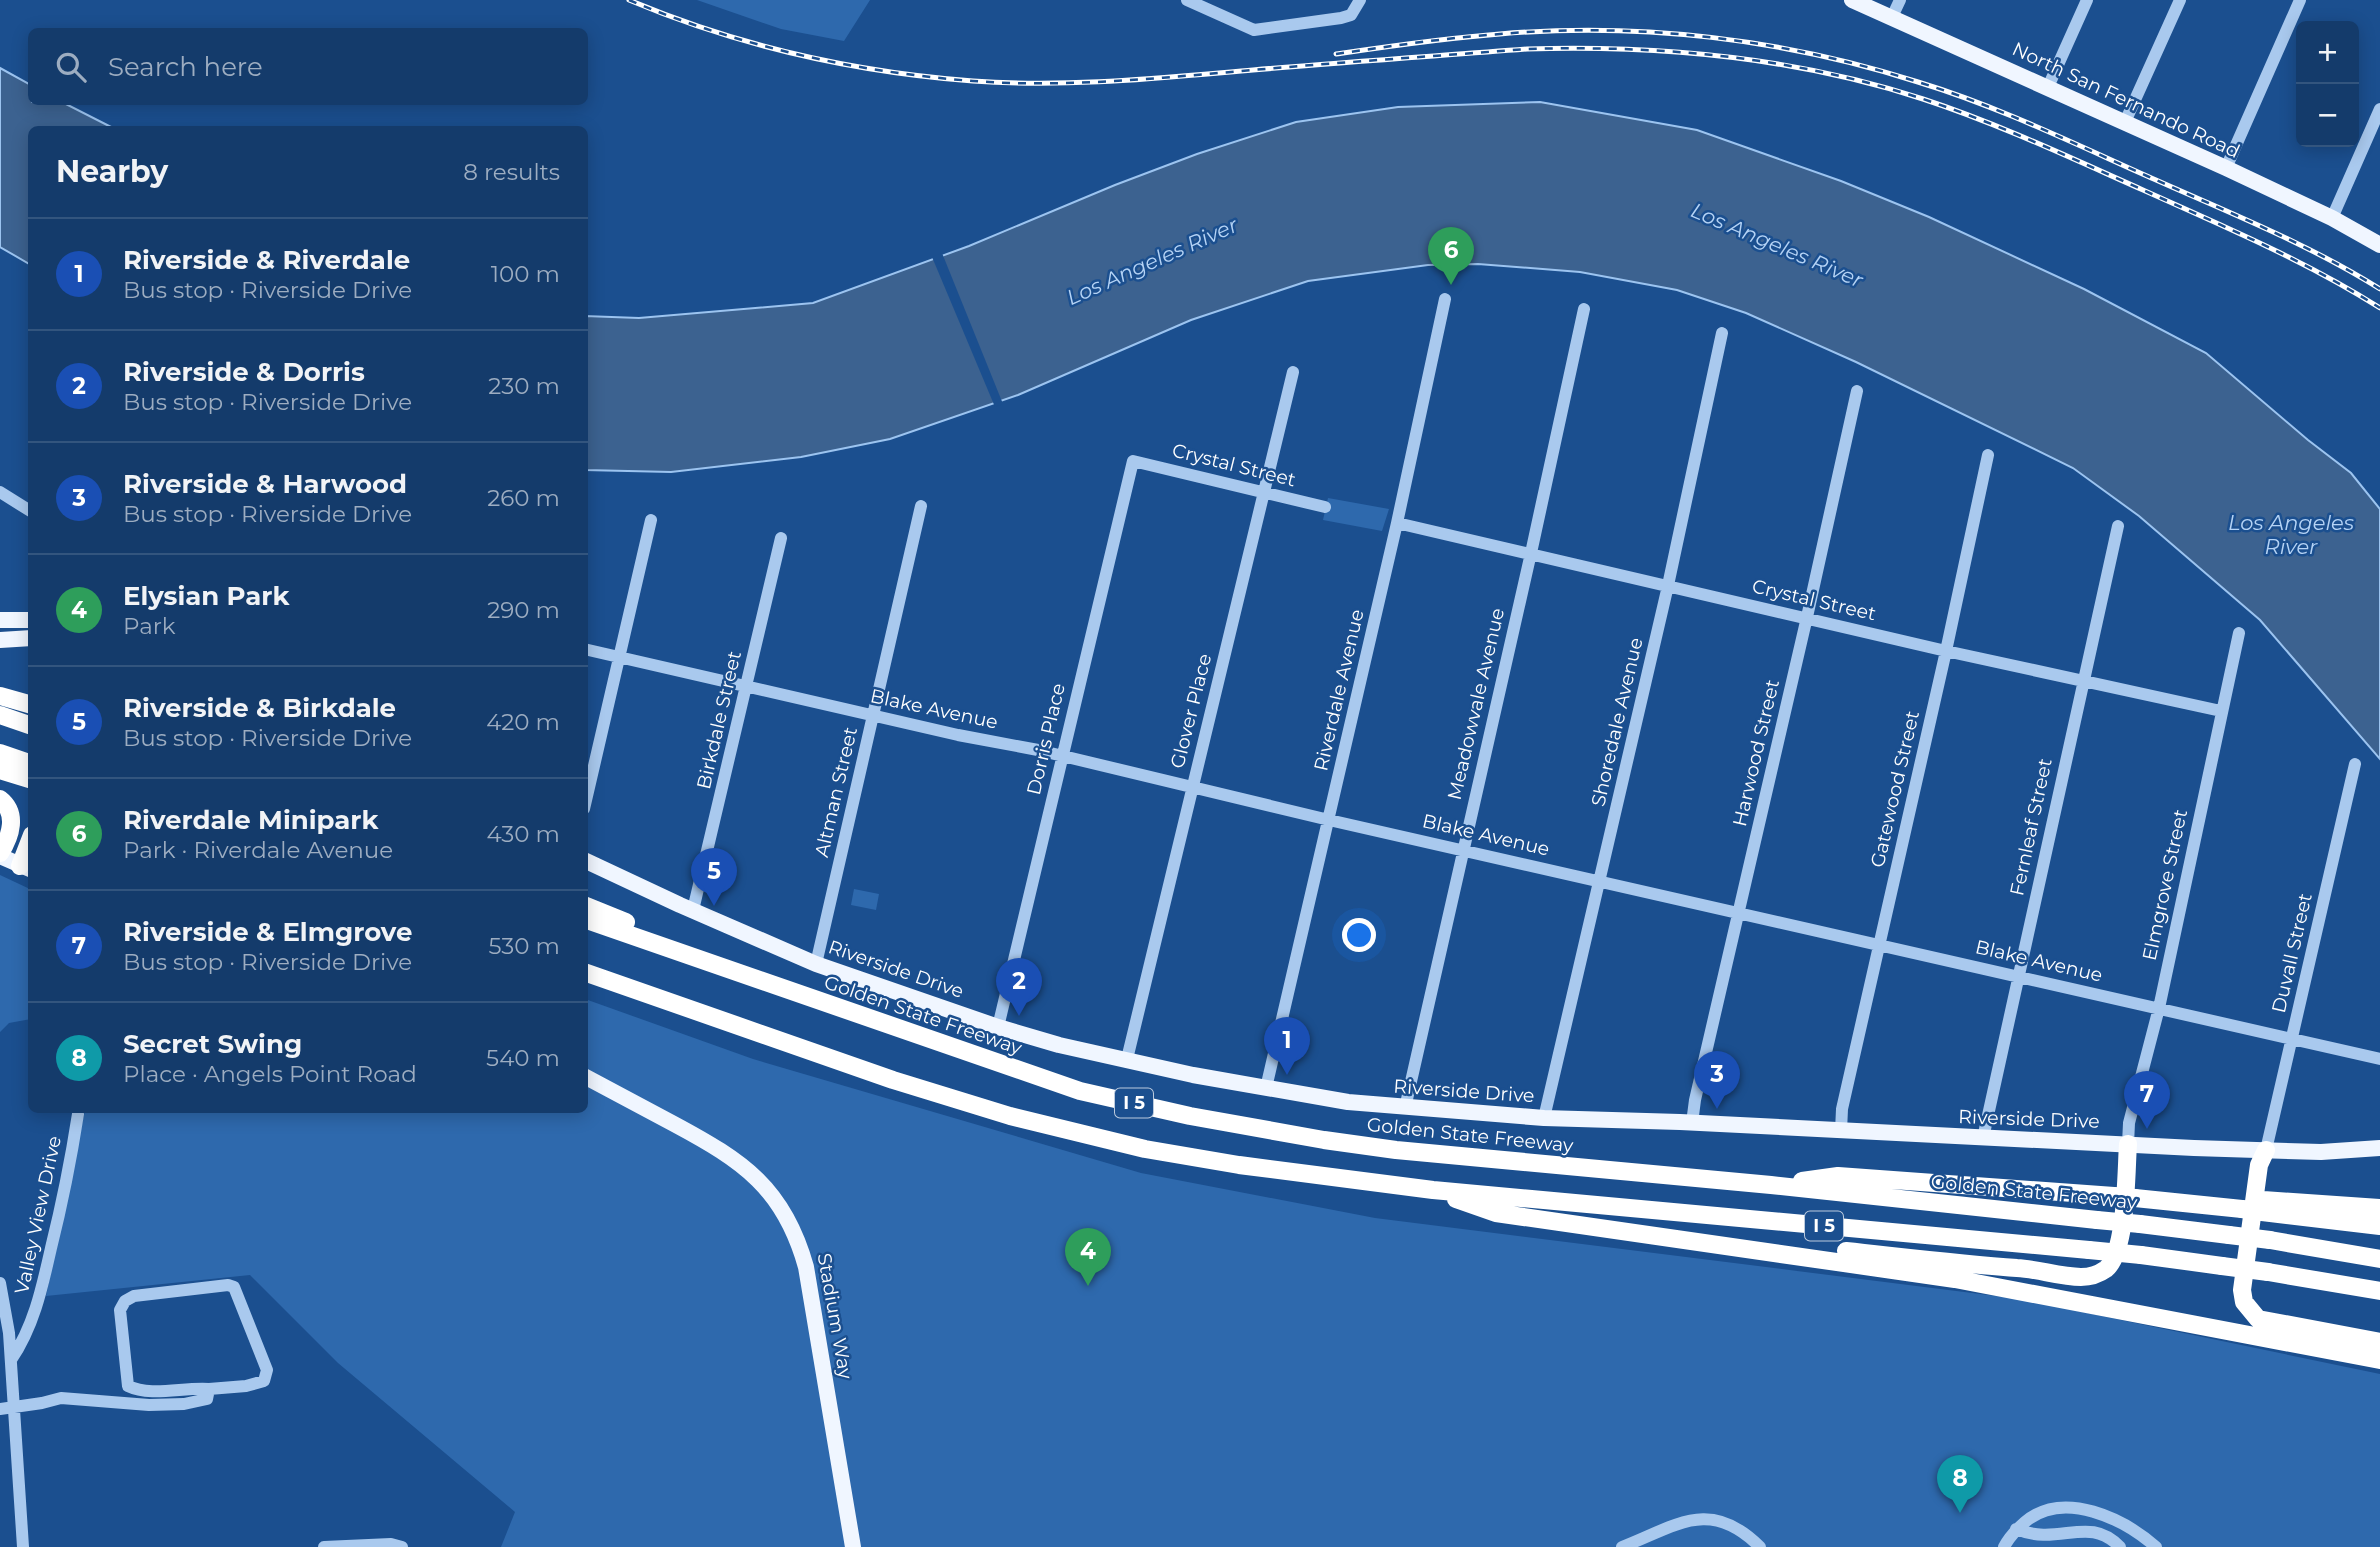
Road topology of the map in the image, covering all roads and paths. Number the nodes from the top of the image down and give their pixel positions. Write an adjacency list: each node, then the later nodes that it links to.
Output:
1 (1187, 0): 2 (street)
2 (1360, 0)
3 (1852, 0): 8 (main road, North San Fernando Road)
4 (1900, 0): 8 (street)
5 (2087, 0): 9 (street)
6 (2180, 0): 11 (street)
7 (2300, 0): 12 (street)
8 (1892, 17): 9 (main road, North San Fernando Road)
9 (2048, 87): 11 (main road, North San Fernando Road)
10 (2380, 110): 13 (street)
11 (2125, 122): 12 (main road, North San Fernando Road)
12 (2226, 169): 13 (main road, North San Fernando Road)
13 (2332, 218): 14 (main road, North San Fernando Road)
14 (2380, 245)
15 (1445, 299): 28 (street, Riverdale Avenue)
16 (1584, 309): 31 (street, Meadowvale Avenue)
17 (1722, 333): 32 (street, Shoredale Avenue)
18 (1293, 372): 23 (street, Glover Place)
19 (1857, 391): 33 (street, Harwood Street)
20 (1988, 454): 40 (street, Gatewood Street)
21 (1133, 461): 23 (street, Crystal Street); 51 (street, Dorris Place)
22 (0, 492): 26 (street)
23 (1264, 492): 25 (street, Crystal Street); 56 (street, Glover Place)
24 (921, 506): 48 (street, Altman Street)
25 (1325, 507)
26 (28, 510)
27 (651, 520): 41 (street)
28 (1397, 523): 31 (street, Crystal Street); 59 (street, Riverdale Avenue)
29 (2118, 526): 42 (street, Fernleaf Street)
30 (781, 538): 43 (street, Birkdale Street)
31 (1531, 554): 32 (street, Crystal Street); 60 (street, Meadowvale Avenue)
32 (1668, 585): 33 (street, Crystal Street); 64 (street, Shoredale Avenue)
33 (1807, 617): 40 (street, Crystal Street); 67 (street, Harwood Street)
34 (0, 620): 35 (main road)
35 (28, 620)
36 (2239, 633): 46 (street, Elmgrove Street)
37 (28, 638): 38 (main road)
38 (0, 640)
39 (588, 650): 41 (street, Blake Avenue)
40 (1946, 651): 42 (street, Crystal Street); 69 (street, Gatewood Street)
41 (620, 657): 43 (street, Blake Avenue); 57 (street)
42 (2083, 680): 46 (street, Crystal Street); 73 (street, Fernleaf Street)
43 (747, 687): 48 (street, Blake Avenue); 66 (street, Birkdale Street)
44 (0, 696): 45 (highway)
45 (28, 704)
46 (2221, 711): 74 (street, Elmgrove Street)
47 (0, 715): 49 (highway)
48 (874, 716): 51 (street, Blake Avenue); 70 (street, Altman Street)
49 (28, 725)
50 (0, 753): 52 (highway)
51 (1062, 756): 56 (street, Blake Avenue); 75 (street, Dorris Place)
52 (28, 763)
53 (2355, 764): 76 (street, Duvall Street)
54 (0, 770): 55 (highway)
55 (28, 779)
56 (1193, 787): 59 (street, Blake Avenue); 77 (street, Glover Place)
57 (588, 792)
58 (0, 799): 61 (highway)
59 (1329, 820): 60 (street, Blake Avenue); 80 (street, Riverdale Avenue)
60 (1462, 850): 64 (street, Blake Avenue); 81 (street, Meadowvale Avenue)
61 (0, 855): 63 (main road)
62 (588, 862): 66 (main road, Riverside Drive)
63 (26, 868)
64 (1600, 881): 67 (street, Blake Avenue); 83 (street, Shoredale Avenue)
65 (588, 907): 71 (highway)
66 (693, 910): 70 (main road, Riverside Drive)
67 (1739, 912): 69 (street, Blake Avenue); 84 (street, Harwood Street)
68 (588, 920): 71 (highway, Golden State Freeway / I 5)
69 (1879, 945): 73 (street, Blake Avenue); 85 (street, Gatewood Street)
70 (816, 964): 75 (main road, Riverside Drive)
71 (718, 966): 90 (highway, Golden State Freeway / I 5)
72 (588, 973): 91 (highway, I 5)
73 (2018, 976): 74 (street, Blake Avenue); 86 (street, Fernleaf Street)
74 (2159, 1008): 76 (street, Blake Avenue); 87 (street, Elmgrove Street)
75 (998, 1027): 77 (main road, Riverside Drive)
76 (2292, 1039): 78 (street, Blake Avenue); 89 (street, Duvall Street)
77 (1127, 1059): 80 (main road, Riverside Drive)
78 (2380, 1059)
79 (588, 1078): 111 (main road, Stadium Way)
80 (1266, 1087): 81 (main road, Riverside Drive)
81 (1405, 1108): 83 (main road, Riverside Drive)
82 (78, 1114): 102 (street, Valley View Drive)
83 (1544, 1118): 84 (main road, Riverside Drive)
84 (1692, 1123): 85 (main road, Riverside Drive)
85 (1841, 1131): 86 (main road, Riverside Drive)
86 (1983, 1138): 87 (main road, Riverside Drive)
87 (2128, 1144): 89 (main road, Riverside Drive); 95 (highway)
88 (2380, 1148): 89 (main road, Riverside Drive)
89 (2266, 1150): 99 (highway)
90 (1771, 1185): 92 (highway, bridge); 96 (highway, Golden State Freeway / I 5, bridge)
91 (1433, 1191): 95 (highway); 98 (highway, I 5, bridge)
92 (2262, 1206): 93 (highway); 94 (highway)
93 (2380, 1208)
94 (2380, 1226)
95 (1750, 1249): 103 (highway)
96 (2380, 1259)
97 (0, 1283): 102 (street)
98 (2380, 1291)
99 (2251, 1312): 100 (highway); 101 (highway)
100 (2380, 1330)
101 (2380, 1342)
102 (11, 1360): 105 (street)
103 (2380, 1360)
104 (209, 1389): 104 (street); 105 (street)
105 (14, 1408): 106 (street); 108 (street)
106 (0, 1409)
107 (2016, 1530): 114 (street); 115 (street); 116 (street)
108 (23, 1547)
109 (324, 1547): 110 (street)
110 (402, 1547)
111 (853, 1547)
112 (1622, 1547): 113 (street)
113 (1760, 1547)
114 (2004, 1547)
115 (2120, 1547)
116 (2156, 1547)

